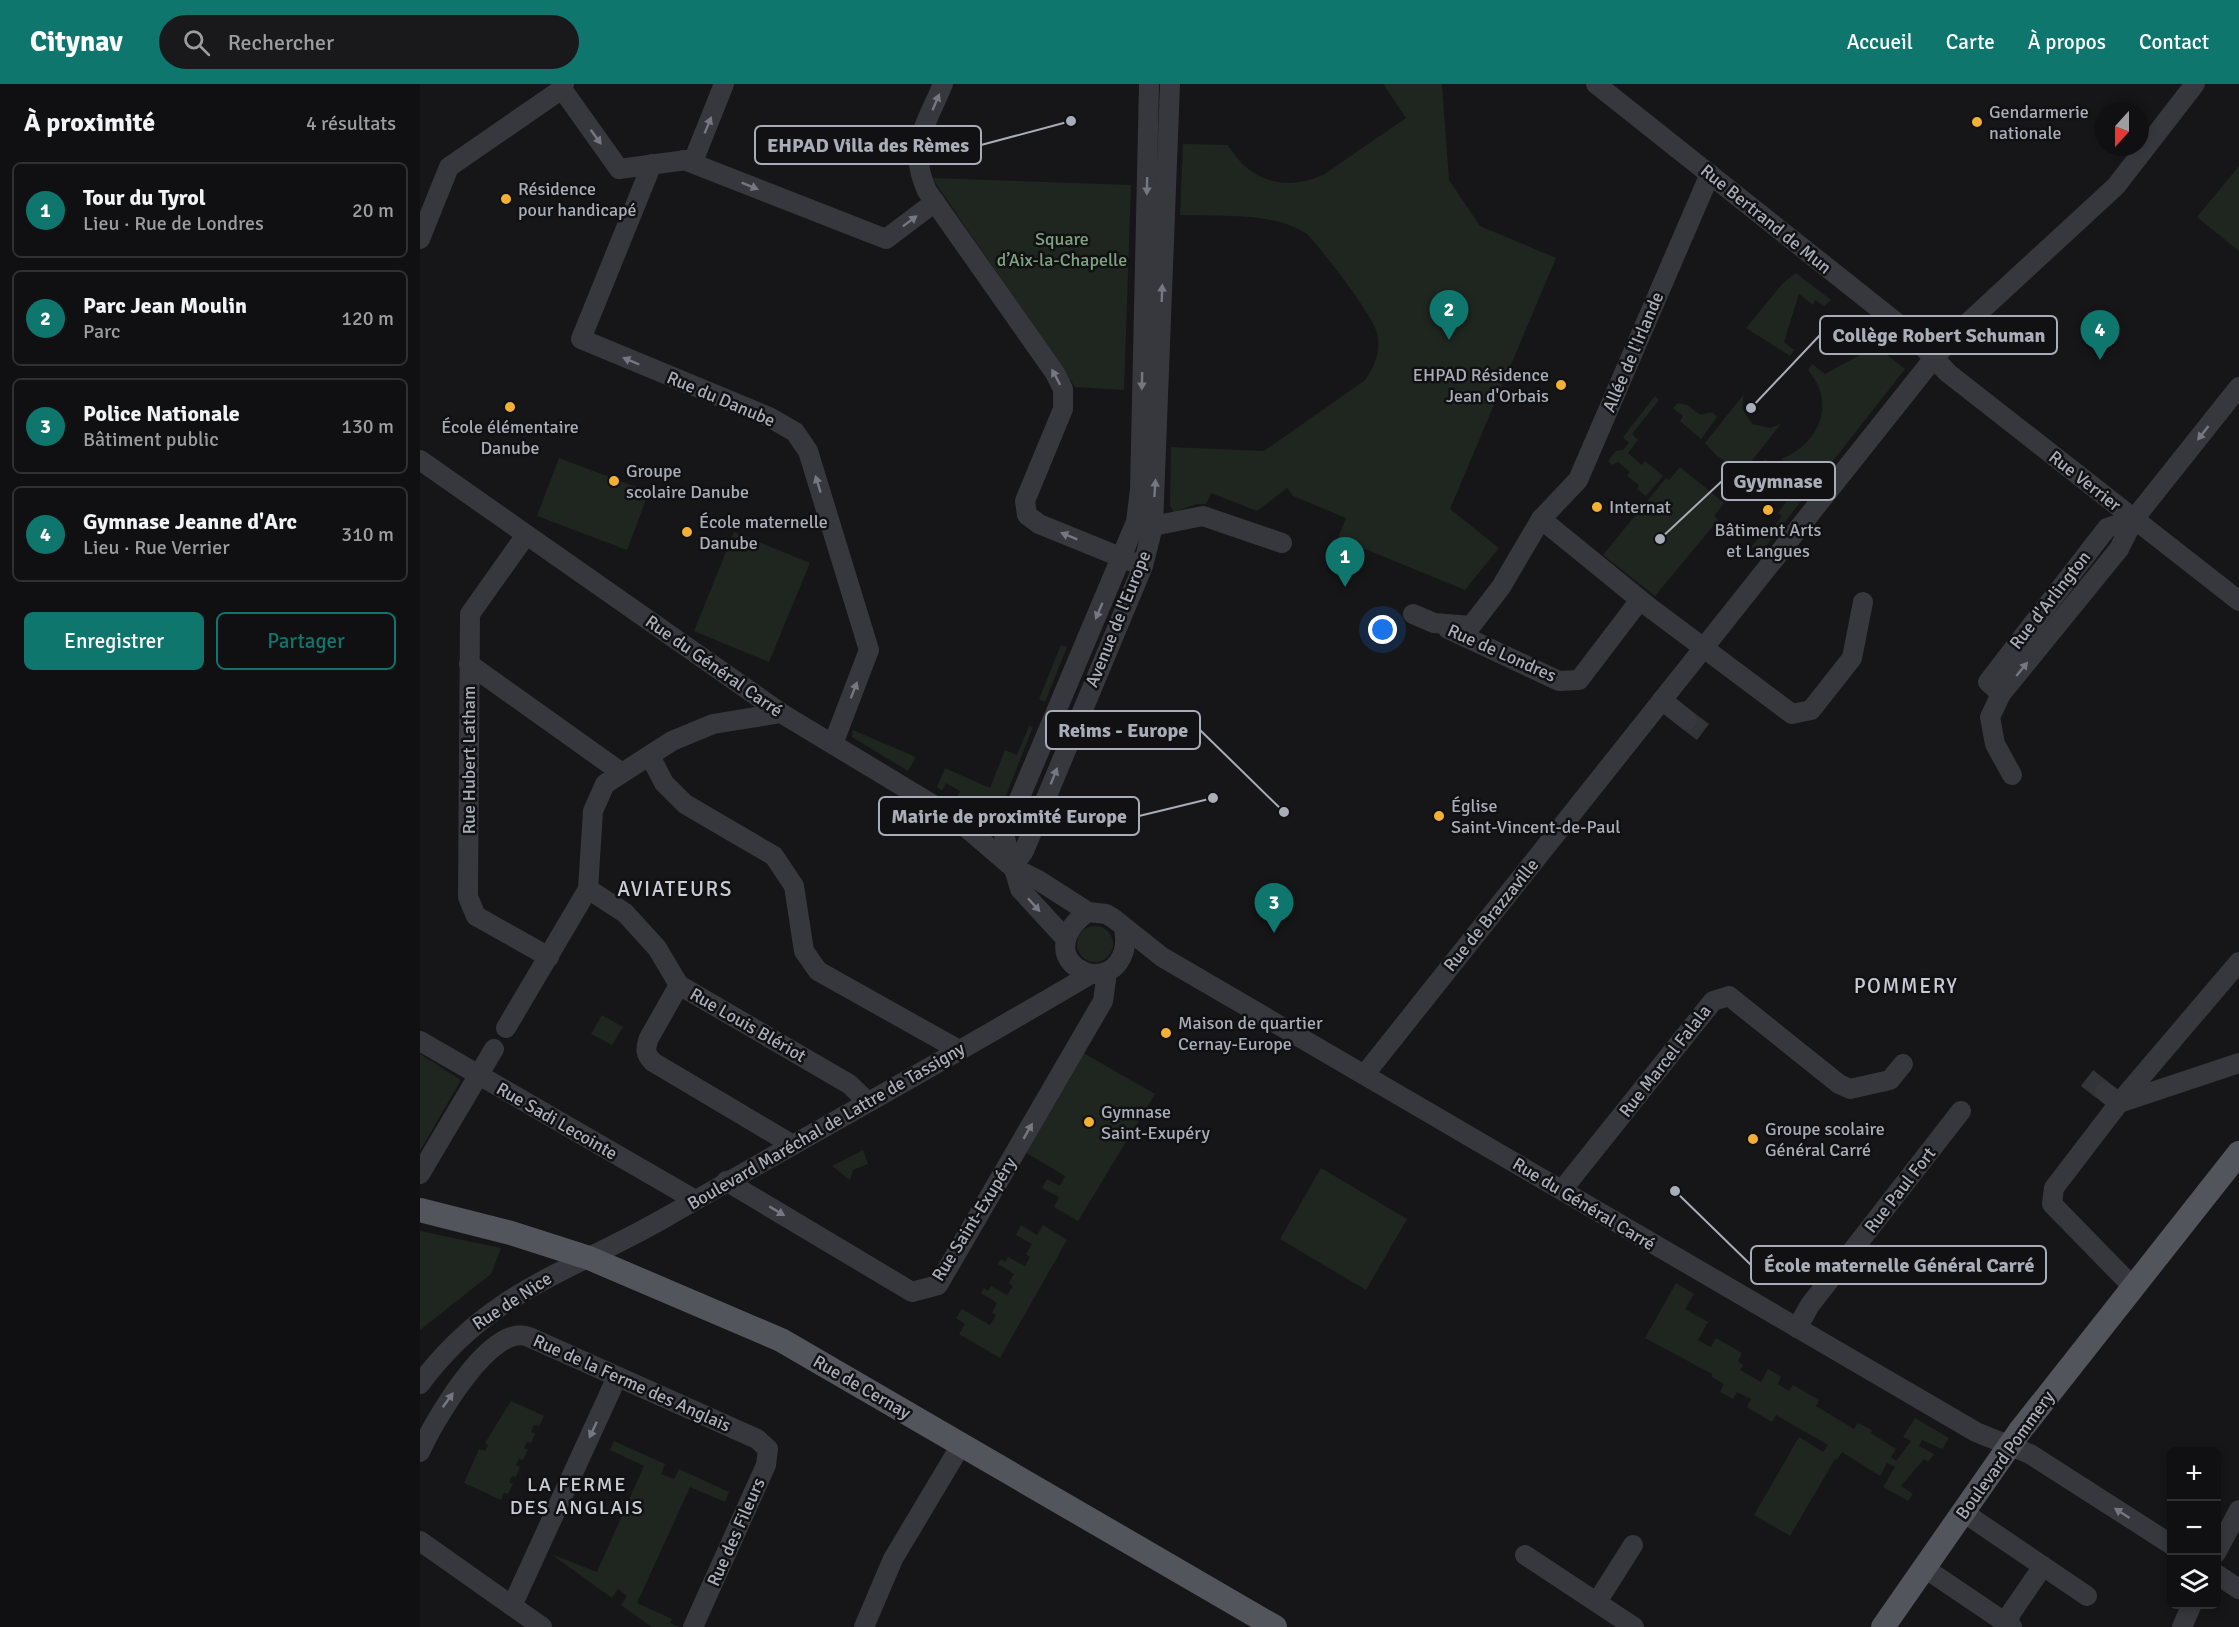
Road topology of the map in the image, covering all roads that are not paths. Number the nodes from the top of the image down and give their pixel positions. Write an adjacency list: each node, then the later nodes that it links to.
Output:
1 (724, 84): 8 (street, one-way to 1)
2 (944, 84): 11 (street, one-way to 2)
3 (1149, 84): 13 (street, Avenue de l'Europe, one-way to 13)
4 (1170, 84): 13 (street, Avenue de l'Europe)
5 (1596, 84): 10 (street, Rue Bertrand de Mun)
6 (2195, 84): 14 (street, Rue de Brazzaville)
7 (563, 87): 9 (street, one-way to 9); 12 (street)
8 (690, 162): 9 (street); 11 (street, one-way to 11)
9 (652, 164): 34 (street, Rue du Danube, one-way to 9)
10 (1710, 174): 14 (street, Rue Bertrand de Mun); 17 (street, Allée de l'Irlande)
11 (935, 202): 22 (street, one-way to 11)
12 (420, 239)
13 (1155, 250): 19 (street, Avenue de l'Europe, one-way to 13); 22 (street, Avenue de l'Europe, one-way to 22)
14 (1934, 358): 18 (street, Rue Verrier); 29 (street, Rue de Brazzaville)
15 (2239, 387): 18 (street, Rue d'Arlington, one-way to 18)
16 (420, 460): 20 (street, Rue du Général Carré)
17 (1541, 519): 24 (street); 28 (street, Rue de Londres)
18 (2134, 519): 25 (street, Rue Verrier); 37 (street, Rue d'Arlington)
19 (1153, 526): 21 (street); 23 (street, Avenue de l'Europe)
20 (526, 535): 30 (street, Rue Hubert Latham); 32 (street, Rue du Général Carré)
21 (1282, 543)
22 (1123, 558): 23 (street); 38 (street, Avenue de l'Europe, one-way to 38)
23 (1143, 566): 38 (street, Avenue de l'Europe, one-way to 23)
24 (1640, 600): 28 (street, Rue de Londres); 29 (street)
25 (2239, 601)
26 (1863, 602): 29 (street)
27 (1413, 614): 28 (street, Rue de Londres)
28 (1434, 623)
29 (1704, 647): 31 (street, Rue de Brazzaville)
30 (469, 664): 36 (street); 43 (street, Rue Hubert Latham)
31 (1662, 700): 33 (street); 57 (street, Rue de Brazzaville)
32 (781, 713): 34 (street, Rue du Général Carré); 35 (street)
33 (1687, 720)
34 (833, 744): 38 (street, Rue du Général Carré)
35 (650, 756): 36 (street); 54 (street)
36 (622, 773): 39 (street)
37 (2012, 775)
38 (1012, 867): 40 (street, Rue du Général Carré); 42 (street, Rue du Général Carré, one-way to 42)
39 (588, 889): 43 (street); 49 (street, Rue Louis Blériot)
40 (1088, 912): 41 (street); 42 (street)
41 (1124, 929): 44 (street); 45 (street, Rue du Général Carré)
42 (1065, 938): 46 (street)
43 (549, 957): 51 (street)
44 (1123, 957): 45 (street, Rue du Général Carré); 48 (street)
45 (1162, 957): 57 (street, Rue du Général Carré)
46 (1072, 962): 48 (street); 50 (street)
47 (2239, 962): 59 (street)
48 (1098, 973): 50 (street, Boulevard Maréchal de Lattre de Tassigny); 65 (street, Rue Saint-Exupéry, one-way to 48)
49 (679, 985): 60 (street, Rue Louis Blériot); 62 (street)
50 (1061, 990): 54 (street, Boulevard Maréchal de Lattre de Tassigny)
51 (506, 1028)
52 (420, 1041): 58 (street, Rue Sadi Lecointe)
53 (494, 1049): 58 (street)
54 (959, 1050): 60 (street, Boulevard Maréchal de Lattre de Tassigny)
55 (2239, 1063): 59 (street)
56 (1903, 1064): 66 (street, Rue Marcel Falala)
57 (1365, 1074): 66 (street, Rue du Général Carré)
58 (478, 1076): 64 (street); 67 (street, Rue Sadi Lecointe)
59 (2112, 1097): 70 (street)
60 (868, 1102): 62 (street, Boulevard Maréchal de Lattre de Tassigny)
61 (1961, 1111): 71 (street, Rue Paul Fort)
62 (793, 1145): 65 (street, Boulevard Maréchal de Lattre de Tassigny)
63 (2239, 1153): 70 (main road, Boulevard Pommery)
64 (420, 1173)
65 (726, 1180): 67 (street, Boulevard Maréchal de Lattre de Tassigny)
66 (1562, 1190): 71 (street, Rue du Général Carré)
67 (695, 1200): 69 (street, Boulevard Maréchal de Lattre de Tassigny)
68 (420, 1210): 69 (main road, Rue de Cernay)
69 (589, 1258): 73 (street, Rue de Nice); 75 (main road, Rue de Cernay)
70 (2133, 1287): 76 (main road, Boulevard Pommery)
71 (1797, 1328): 76 (street, Rue du Général Carré)
72 (617, 1377): 74 (street, Rue de la Ferme des Anglais); 77 (street, Rue de la Ferme des Anglais, one-way to 72); 91 (street, one-way to 91)
73 (420, 1384)
74 (757, 1439): 95 (street, Rue des Fileurs)
75 (961, 1445): 96 (street); 97 (main road, Rue de Cernay)
76 (2008, 1446): 79 (main road, Boulevard Pommery); 81 (street, Rue du Général Carré, one-way to 76)
77 (420, 1452)
78 (2239, 1510): 83 (street)
79 (1963, 1512): 85 (street); 86 (main road, Boulevard Pommery)
80 (420, 1541): 91 (street)
81 (2167, 1542)
82 (1632, 1545): 90 (street)
83 (2221, 1545)
84 (1525, 1555): 90 (street)
85 (2043, 1566): 89 (street); 93 (street)
86 (1923, 1567): 93 (street); 99 (main road, Boulevard Pommery)
87 (2221, 1577): 88 (street)
88 (2239, 1589)
89 (2087, 1596)
90 (1596, 1602): 98 (street)
91 (512, 1606): 94 (street)
92 (2190, 1609): 100 (street)
93 (2009, 1626)
94 (542, 1627)
95 (693, 1627)
96 (864, 1627)
97 (1275, 1627)
98 (1635, 1627)
99 (1883, 1627)
100 (2182, 1627)

